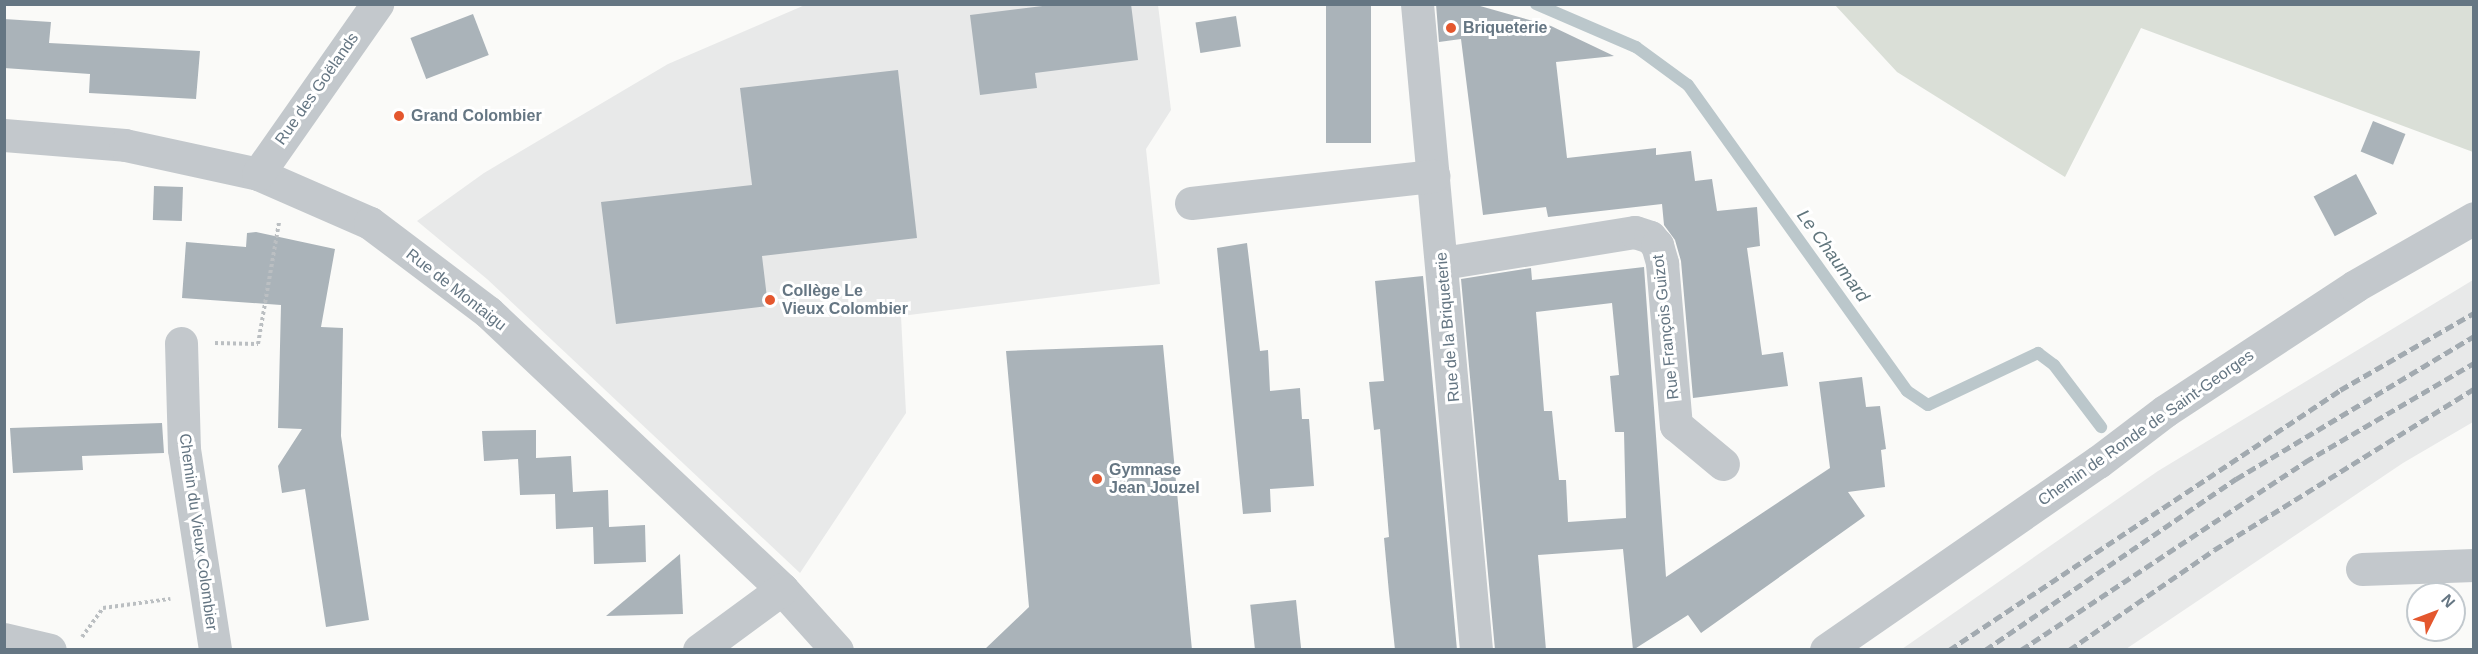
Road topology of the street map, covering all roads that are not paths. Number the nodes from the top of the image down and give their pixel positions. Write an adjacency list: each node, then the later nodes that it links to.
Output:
1 (377, 4): 5 (street, Rue des Goëlands)
2 (1417, 4): 4 (street, Rue de la Briqueterie)
3 (4, 135): 5 (street, Rue de Montaigu)
4 (1433, 176): 6 (street); 8 (street, Rue de la Briqueterie)
5 (272, 179): 13 (street, Rue de Montaigu)
6 (1191, 203)
7 (2474, 218): 20 (street, Chemin de Ronde de Saint-Georges)
8 (1443, 263): 10 (street, Rue François Guizot); 19 (street, Rue de la Briqueterie)
9 (182, 343): 16 (street, Chemin du Vieux Colombier)
10 (1723, 464)
11 (2474, 565): 12 (street)
12 (2362, 568)
13 (782, 589): 17 (street); 18 (street, Rue de Montaigu)
14 (4, 639): 15 (street)
15 (64, 645)
16 (215, 650)
17 (699, 650)
18 (837, 650)
19 (1476, 650)
20 (1826, 650)

